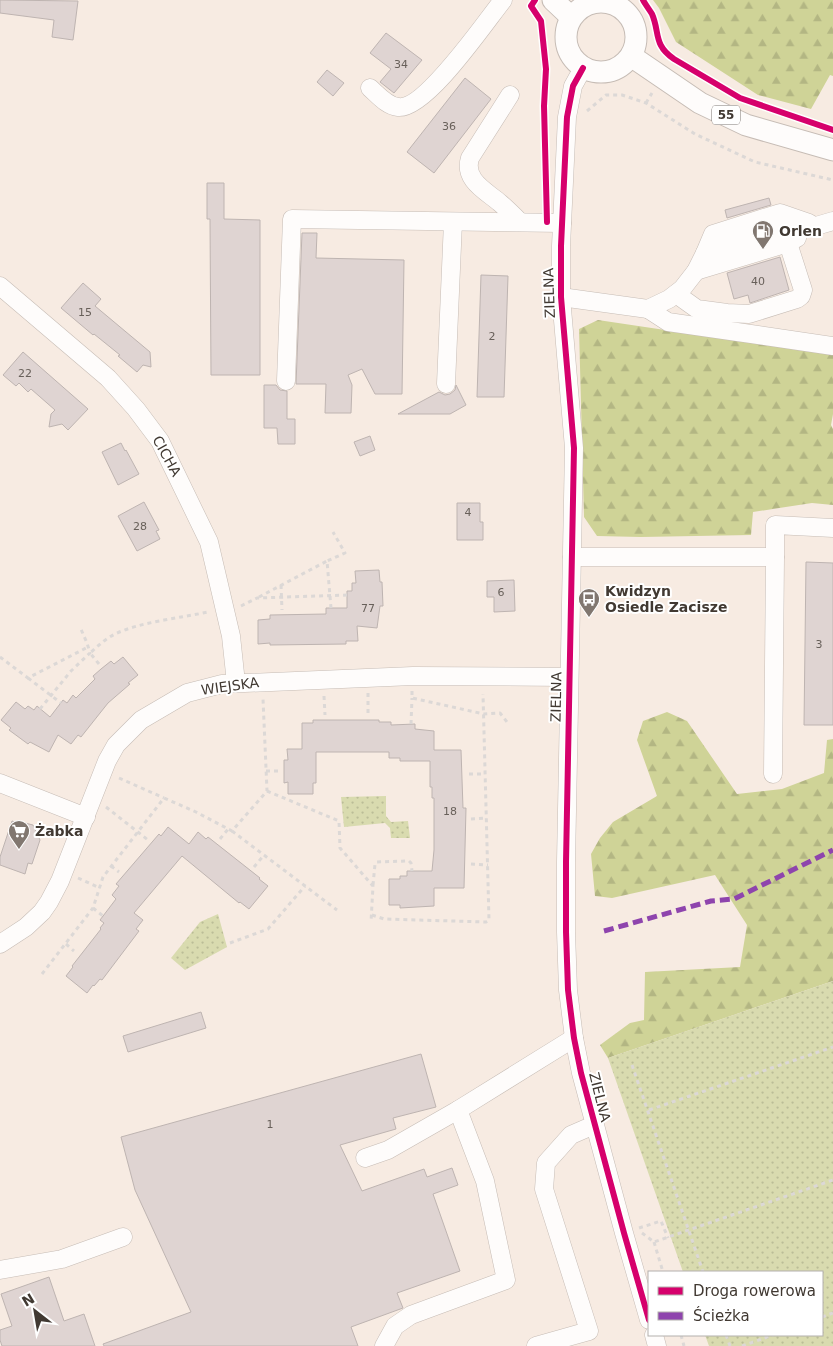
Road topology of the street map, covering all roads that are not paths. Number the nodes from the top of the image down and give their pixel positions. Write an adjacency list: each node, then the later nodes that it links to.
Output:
1 (503, 0): 6 (street)
2 (553, 0): 3 (main road)
3 (571, 17): 4 (main road); 5 (main road)
4 (631, 56): 5 (main road); 8 (main road, 55)
5 (583, 68): 11 (street, ZIELNA)
6 (370, 88)
7 (510, 95): 10 (street)
8 (833, 150)
9 (453, 222): 10 (street); 20 (street); 21 (street)
10 (520, 222): 11 (street)
11 (562, 222): 17 (street, ZIELNA)
12 (825, 223): 13 (street); 14 (street)
13 (788, 243): 14 (street); 16 (street)
14 (696, 271): 16 (street)
15 (0, 286): 26 (street, CICHA)
16 (676, 294): 18 (street)
17 (561, 297): 18 (street); 23 (street, ZIELNA)
18 (648, 309): 19 (street)
19 (833, 346)
20 (286, 381)
21 (446, 384)
22 (833, 528): 24 (street)
23 (572, 557): 24 (street); 25 (street, ZIELNA)
24 (775, 557): 27 (street)
25 (569, 677): 26 (street, WIEJSKA); 31 (street, ZIELNA)
26 (236, 683): 29 (street, WIEJSKA)
27 (773, 774)
28 (0, 782): 29 (street)
29 (86, 817): 30 (street, WIEJSKA)
30 (0, 944)
31 (574, 1038): 32 (street); 33 (street, ZIELNA)
32 (458, 1110): 34 (street); 39 (street)
33 (594, 1125): 37 (street, ZIELNA); 38 (street)
34 (365, 1158)
35 (123, 1237): 36 (street)
36 (0, 1270)
37 (648, 1316)
38 (592, 1339): 40 (street)
39 (384, 1346)
40 (536, 1346)

